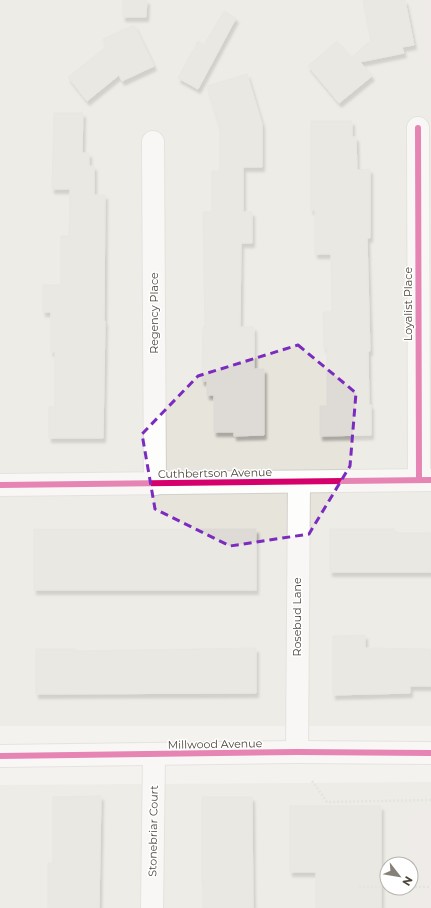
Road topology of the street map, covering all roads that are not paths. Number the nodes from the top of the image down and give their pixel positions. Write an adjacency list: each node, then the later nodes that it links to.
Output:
1 (418, 128): 3 (street, Loyalist Place)
2 (153, 142): 5 (street, Regency Place)
3 (425, 480): 4 (street, Cuthbertson Avenue)
4 (299, 482): 5 (street, Cuthbertson Avenue); 7 (street, Rosebud Lane)
5 (156, 484): 6 (street, Cuthbertson Avenue)
6 (0, 485)
7 (298, 752): 8 (street, Millwood Avenue); 9 (street, Millwood Avenue)
8 (431, 753)
9 (154, 755): 10 (street, Millwood Avenue); 11 (street, Stonebriar Court)
10 (0, 756)
11 (152, 908)

